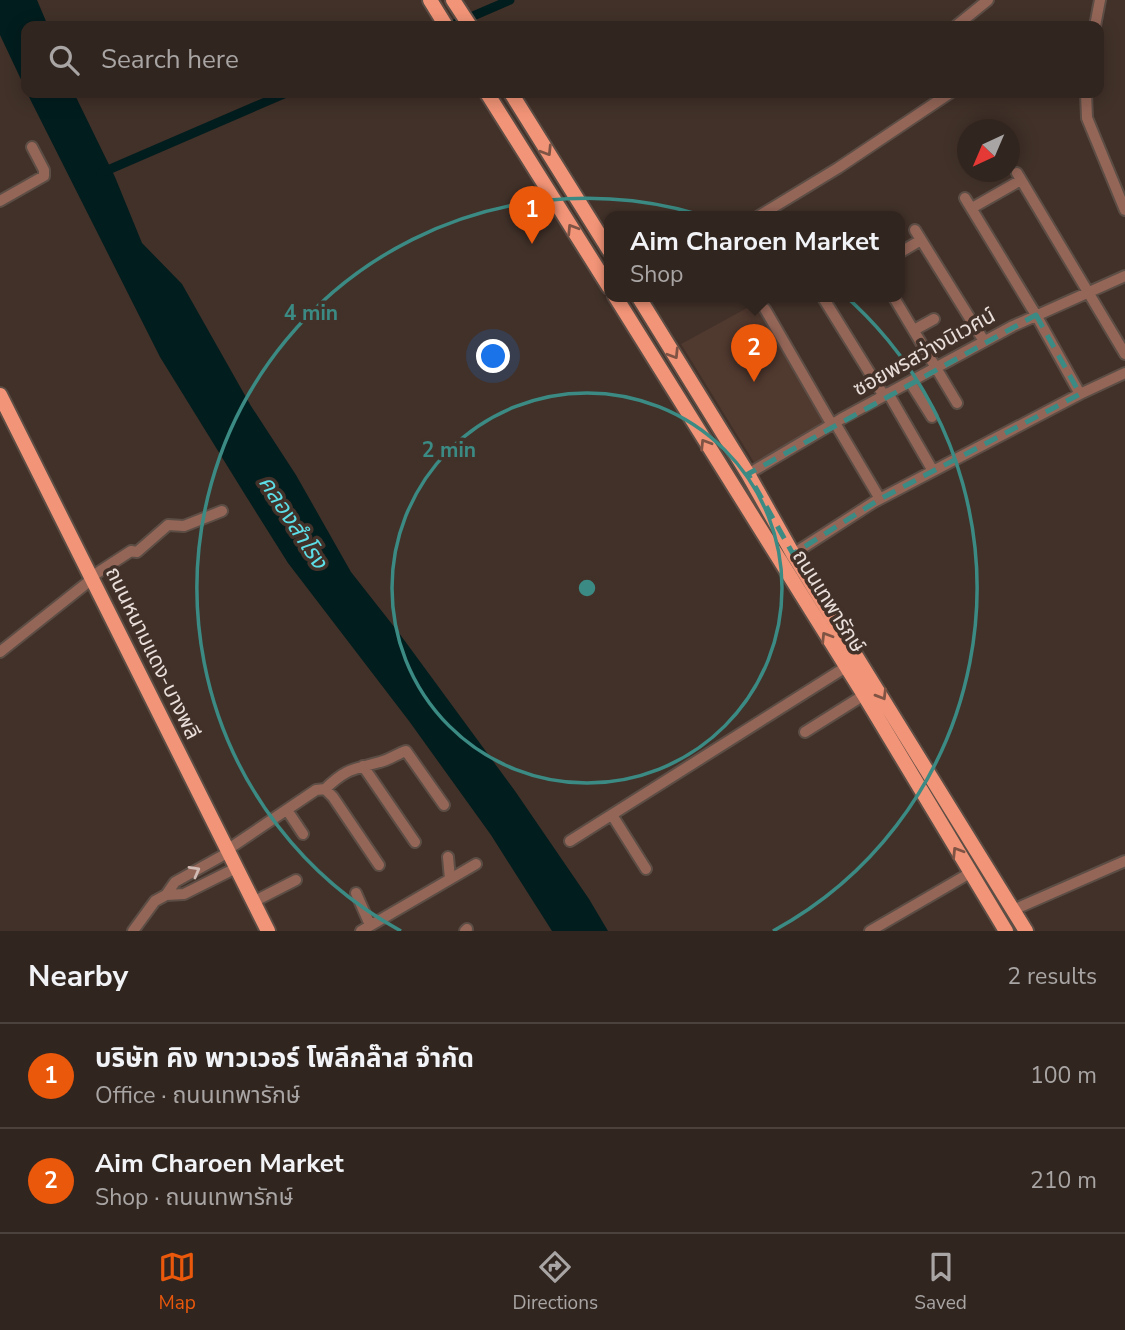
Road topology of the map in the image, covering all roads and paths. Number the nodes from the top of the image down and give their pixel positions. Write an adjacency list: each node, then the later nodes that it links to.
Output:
1 (430, 0): 5 (main road)
2 (988, 0): 7 (street)
3 (1100, 0): 8 (street)
4 (456, 5): 6 (main road)
5 (443, 21)
6 (467, 21)
7 (962, 21)
8 (1096, 21)
9 (490, 98): 24 (main road, one-way to 9)
10 (514, 98): 21 (main road, one-way to 21)
11 (938, 98): 18 (street)
12 (1086, 98): 17 (street)
13 (32, 147): 15 (street)
14 (965, 198): 16 (street)
15 (0, 201)
16 (972, 208): 25 (street); 31 (street)
17 (1125, 210)
18 (767, 211)
19 (915, 230): 20 (street)
20 (922, 240): 22 (street); 34 (street)
21 (604, 242)
22 (905, 250)
23 (1125, 276): 25 (street, ซอยพรสว่างนิเวศน์)
24 (604, 279)
25 (1088, 293): 31 (street, ซอยพรสว่างนิเวศน์); 35 (street)
26 (618, 302): 52 (main road, ถนนเทพารักษ์, one-way to 26)
27 (642, 302): 46 (main road, ถนนเทพารักษ์, one-way to 46)
28 (826, 302): 39 (street)
29 (897, 302): 33 (street)
30 (765, 309): 44 (street)
31 (1036, 316): 34 (street, ซอยพรสว่างนิเวศน์); 40 (street)
32 (934, 319): 33 (street)
33 (914, 330): 36 (street)
34 (984, 341): 36 (street, ซอยพรสว่างนิเวศน์)
35 (1125, 354)
36 (937, 367): 38 (street, ซอยพรสว่างนิเวศน์); 42 (street)
37 (1125, 373): 40 (street)
38 (910, 382): 39 (street, ซอยพรสว่างนิเวศน์); 43 (street)
39 (886, 394): 44 (street, ซอยพรสว่างนิเวศน์); 45 (street)
40 (1080, 394): 45 (street)
41 (0, 395): 50 (main road, ถนนหนามแดง-บางพลี)
42 (957, 403)
43 (932, 417)
44 (834, 424): 46 (street, ซอยพรสว่างนิเวศน์); 47 (street)
45 (933, 471): 47 (street)
46 (748, 474): 49 (main road, ถนนเทพารักษ์)
47 (880, 499): 49 (street)
48 (222, 511): 50 (street)
49 (793, 554): 76 (main road, ถนนเทพารักษ์, one-way to 76)
50 (91, 578): 51 (street); 63 (main road, ถนนหนามแดง-บางพลี)
51 (0, 652)
52 (846, 667): 53 (main road, ถนนเทพารักษ์); 59 (street)
53 (863, 695): 54 (street); 70 (main road, ถนนเทพารักษ์, one-way to 53)
54 (805, 732)
55 (363, 766): 56 (street); 57 (street); 62 (street)
56 (325, 789): 58 (street); 67 (street)
57 (444, 805)
58 (287, 810): 60 (street); 63 (street)
59 (611, 815): 61 (street); 69 (street)
60 (303, 834)
61 (570, 841)
62 (415, 842)
63 (228, 851): 68 (main road, ถนนหนามแดง-บางพลี); 74 (street, one-way to 63)
64 (448, 856): 71 (street)
65 (1125, 861): 76 (street)
66 (476, 864): 71 (street)
67 (379, 865)
68 (236, 868): 74 (street); 75 (main road, ถนนหนามแดง-บางพลี)
69 (646, 869)
70 (970, 873): 80 (street); 81 (main road, ถนนเทพารักษ์)
71 (450, 879): 77 (street)
72 (296, 880): 75 (street)
73 (356, 893): 77 (street)
74 (166, 895): 78 (street)
75 (253, 902): 79 (main road, ถนนหนามแดง-บางพลี)
76 (1013, 910): 82 (main road, ถนนเทพารักษ์)
77 (365, 928)
78 (133, 931)
79 (268, 931)
80 (870, 931)
81 (1006, 931)
82 (1027, 931)

